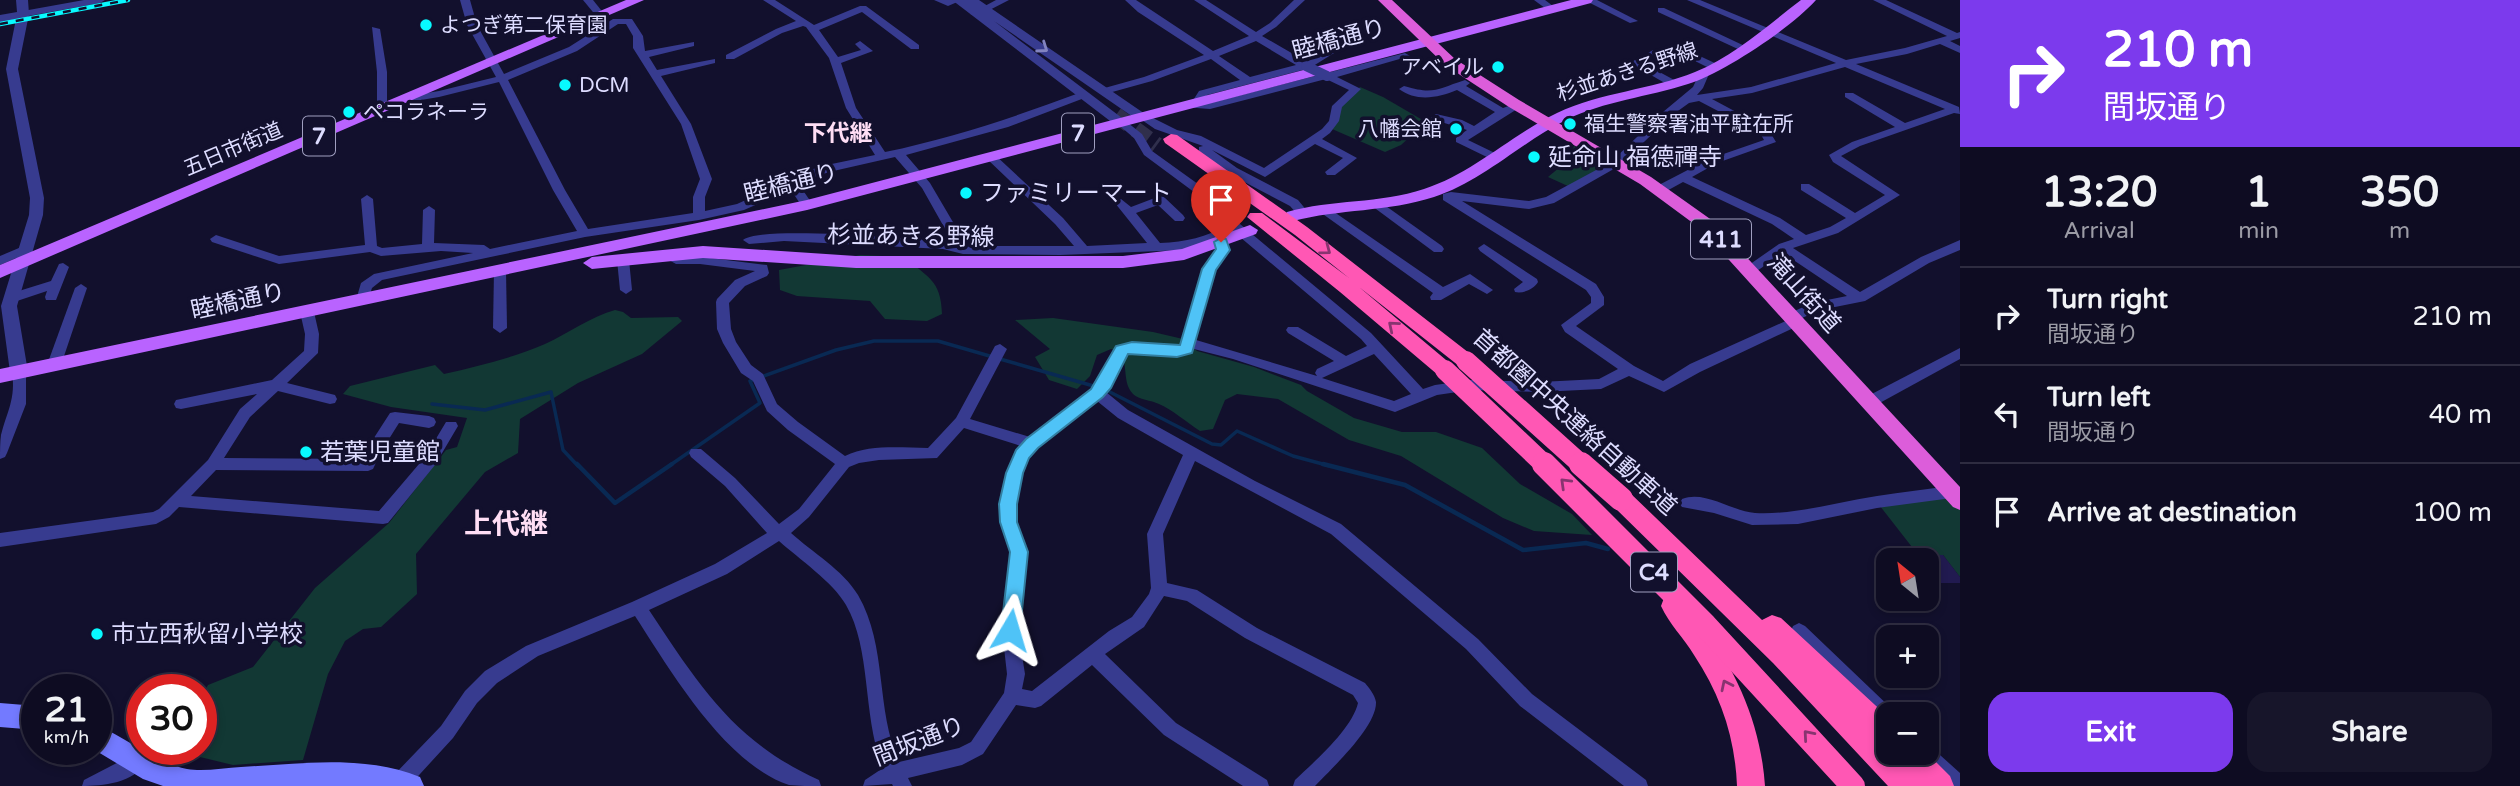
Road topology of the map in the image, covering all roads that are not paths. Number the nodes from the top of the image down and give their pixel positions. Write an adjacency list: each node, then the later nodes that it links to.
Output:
1 (100, 0): 19 (street)
2 (465, 0): 46 (street)
3 (588, 0): 22 (street)
4 (637, 0): 22 (main road, 五日市街道 / 7)
5 (768, 0): 25 (street)
6 (939, 0): 7 (street)
7 (957, 0): 21 (street)
8 (971, 0): 21 (street)
9 (1004, 0): 21 (street)
10 (1130, 0): 41 (street)
11 (1199, 0): 29 (street)
12 (1300, 0): 29 (street)
13 (1385, 0): 31 (highway, 滝山街道 / 411)
14 (1588, 0): 18 (main road, 睦橋通り / 7); 24 (street)
15 (1692, 0): 27 (street)
16 (1810, 0): 27 (main road, 杉並あきる野線)
17 (1878, 0): 28 (street)
18 (1546, 4): 31 (main road, 睦橋通り / 7)
19 (22, 7): 23 (street); 115 (street)
20 (1661, 10): 35 (street)
21 (981, 12): 58 (street, one-way to 58); 59 (street)
22 (608, 16): 40 (street); 46 (main road, 五日市街道 / 7); 53 (street)
23 (0, 19)
24 (1633, 21)
25 (808, 25): 34 (street); 43 (street); 45 (street)
26 (375, 29): 65 (street)
27 (1766, 32): 35 (main road, 杉並あきる野線); 47 (street)
28 (1958, 35): 30 (street)
29 (1258, 37): 41 (street); 48 (street)
30 (1941, 41): 36 (street); 47 (street)
31 (1427, 42): 64 (main road, 睦橋通り / 7); 66 (highway, 滝山街道 / 411)
32 (690, 44): 40 (street)
33 (860, 44): 45 (street)
34 (915, 47)
35 (1744, 48): 49 (main road, 杉並あきる野線)
36 (1960, 50)
37 (1330, 51): 48 (street)
38 (1653, 53): 55 (street)
39 (1689, 54): 49 (street)
40 (643, 55): 51 (street)
41 (1210, 55): 54 (street); 58 (street)
42 (1405, 56): 52 (street)
43 (730, 57)
44 (711, 61): 51 (street)
45 (835, 61): 77 (street)
46 (492, 62): 53 (street); 62 (main road, 五日市街道 / 7)
47 (1846, 64): 61 (street); 67 (street)
48 (1306, 66): 52 (street, bridge); 54 (street)
49 (1709, 70): 55 (main road, 杉並あきる野線); 63 (street)
50 (1374, 71): 56 (street)
51 (655, 74): 94 (street)
52 (1326, 76): 56 (street); 64 (street)
53 (503, 78): 62 (street); 98 (street)
54 (1248, 81): 64 (street)
55 (1674, 84): 71 (main road, 杉並あきる野線)
56 (1356, 89): 75 (street)
57 (1404, 90): 66 (street)
58 (1105, 91): 68 (street)
59 (1083, 95): 69 (street); 76 (street)
60 (1849, 95): 72 (street)
61 (1701, 98): 63 (street); 83 (street)
62 (403, 100): 65 (main road, 五日市街道 / 7)
63 (1686, 100): 80 (street)
64 (1192, 103): 68 (main road, 睦橋通り / 7)
65 (382, 109): 115 (main road, 五日市街道 / 7)
66 (1509, 109): 71 (highway, 滝山街道 / 411); 73 (street)
67 (1958, 110): 72 (street)
68 (1141, 116): 69 (main road, 睦橋通り / 7); 74 (street)
69 (1119, 121): 78 (main road, 睦橋通り / 7); 97 (street)
70 (1428, 123): 73 (street)
71 (1547, 124): 79 (main road, 杉並あきる野線); 80 (highway, 滝山街道 / 411)
72 (1905, 128): 96 (street)
73 (1475, 130): 79 (street)
74 (1169, 139): 75 (street); 93 (street); 141 (highway, 首都圏中央連絡自動車道 / C4)
75 (1316, 139): 81 (street)
76 (897, 153): 77 (street); 82 (street)
77 (882, 156): 85 (street)
78 (990, 156): 82 (main road, 睦橋通り / 7); 113 (street)
79 (1495, 157): 87 (main road, 杉並あきる野線)
80 (1615, 163): 86 (highway, 滝山街道 / 411); 87 (street)
81 (1331, 172)
82 (918, 176): 90 (main road, 睦橋通り / 7); 112 (street)
83 (1683, 177): 86 (street); 100 (street)
84 (1805, 187): 96 (street)
85 (790, 188): 90 (street); 94 (street)
86 (1659, 190): 121 (highway, 滝山街道 / 411)
87 (1438, 195): 89 (main road, 杉並あきる野線); 110 (street)
88 (367, 199): 106 (street)
89 (1376, 203): 91 (main road, 杉並あきる野線); 109 (street)
90 (807, 205): 116 (main road, 睦橋通り / 7)
91 (1324, 209): 93 (main road, 杉並あきる野線); 127 (street)
92 (429, 210): 107 (street)
93 (1297, 214)
94 (699, 216): 98 (street)
95 (1179, 218): 104 (street)
96 (1855, 218): 100 (street)
97 (1243, 230): 102 (main road, 杉並あきる野線 / 7); 104 (street); 136 (street)
98 (585, 233): 111 (street)
99 (216, 239): 106 (street)
100 (1803, 239): 105 (street)
101 (749, 240): 112 (street)
102 (1221, 242): 114 (main road, 杉並あきる野線 / 7); 135 (street)
103 (1960, 244): 129 (street)
104 (1157, 247): 113 (street)
105 (1783, 247): 121 (street); 129 (street)
106 (371, 248): 107 (street)
107 (428, 248): 111 (street)
108 (1483, 248): 119 (street)
109 (1438, 249)
110 (1532, 249): 119 (street); 142 (street)
111 (505, 250): 130 (street)
112 (963, 250): 113 (street)
113 (1084, 250)
114 (665, 255): 117 (main road, 杉並あきる野線 / 7); 159 (street)
115 (24, 256): 118 (street); 123 (main road, 五日市街道 / 7); 128 (street)
116 (568, 257): 117 (main road, 杉並あきる野線 / 7); 122 (main road, 睦橋通り / 7)
117 (623, 260): 126 (street)
118 (0, 261)
119 (1504, 263): 125 (street)
120 (63, 267): 128 (street)
121 (1750, 270): 132 (highway, 滝山街道 / 411)
122 (500, 271): 130 (main road, 睦橋通り / 7); 133 (street)
123 (0, 272)
124 (81, 288): 140 (street)
125 (1520, 289)
126 (626, 290)
127 (1487, 290)
128 (11, 298): 143 (street)
129 (1860, 298): 132 (street)
130 (362, 300): 131 (main road, 睦橋通り / 7)
131 (307, 312): 140 (main road, 睦橋通り / 7); 146 (street)
132 (1795, 319): 142 (street); 150 (highway, 滝山街道 / 411)
133 (500, 328)
134 (1293, 330): 139 (street)
135 (1189, 343): 147 (street); 148 (street)
136 (1376, 347): 139 (street); 148 (street)
137 (997, 354): 153 (street)
138 (1958, 357): 150 (street)
139 (1345, 362): 144 (street)
140 (54, 365): 143 (main road, 睦橋通り / 7)
141 (1455, 365): 162 (highway, 首都圏中央連絡自動車道 / C4, bridge); 165 (highway, 首都圏中央連絡自動車道 / C4, one-way to 141, bridge)
142 (1629, 370): 148 (street)
143 (19, 372): 145 (main road, 睦橋通り / 7); 157 (street)
144 (1322, 373)
145 (0, 376)
146 (275, 385): 149 (street); 151 (street); 160 (street)
147 (1097, 393): 155 (street); 156 (street)
148 (1422, 396)
149 (330, 399)
150 (1871, 401): 161 (highway, 滝山街道 / 411)
151 (181, 404)
152 (429, 422): 160 (street)
153 (961, 422): 155 (street); 159 (street)
154 (451, 426): 163 (street)
155 (1032, 443): 172 (street)
156 (1192, 452): 168 (street); 188 (street)
157 (0, 453)
158 (696, 453): 166 (street)
159 (844, 463): 166 (street)
160 (213, 464): 163 (street)
161 (1957, 495): 164 (street)
162 (1621, 499): 176 (highway); 191 (highway, 首都圏中央連絡自動車道 / C4)
163 (177, 501): 167 (street)
164 (1687, 503)
165 (1596, 513): 189 (highway, one-way to 165, bridge); 190 (highway, 首都圏中央連絡自動車道 / C4, one-way to 165, bridge)
166 (778, 534): 169 (street); 181 (street)
167 (0, 540)
168 (1159, 588): 171 (street); 187 (street)
169 (638, 607): 182 (street); 184 (street)
170 (1798, 631): 173 (street)
171 (1093, 654): 172 (street); 186 (street)
172 (1012, 696): 181 (street, 間坂通り)
173 (1876, 706)
174 (0, 715): 175 (main road)
175 (21, 717)
176 (1876, 724)
177 (130, 765): 183 (street)
178 (141, 765): 182 (main road)
179 (1919, 765): 192 (highway)
180 (1939, 765): 193 (street)
181 (898, 779): 185 (street, 間坂通り)
182 (394, 783)
183 (91, 786)
184 (812, 786)
185 (872, 786)
186 (1260, 786)
187 (1302, 786)
188 (1639, 786)
189 (1751, 786)
190 (1853, 786)
191 (1906, 786)
192 (1940, 786)
193 (1960, 786)

